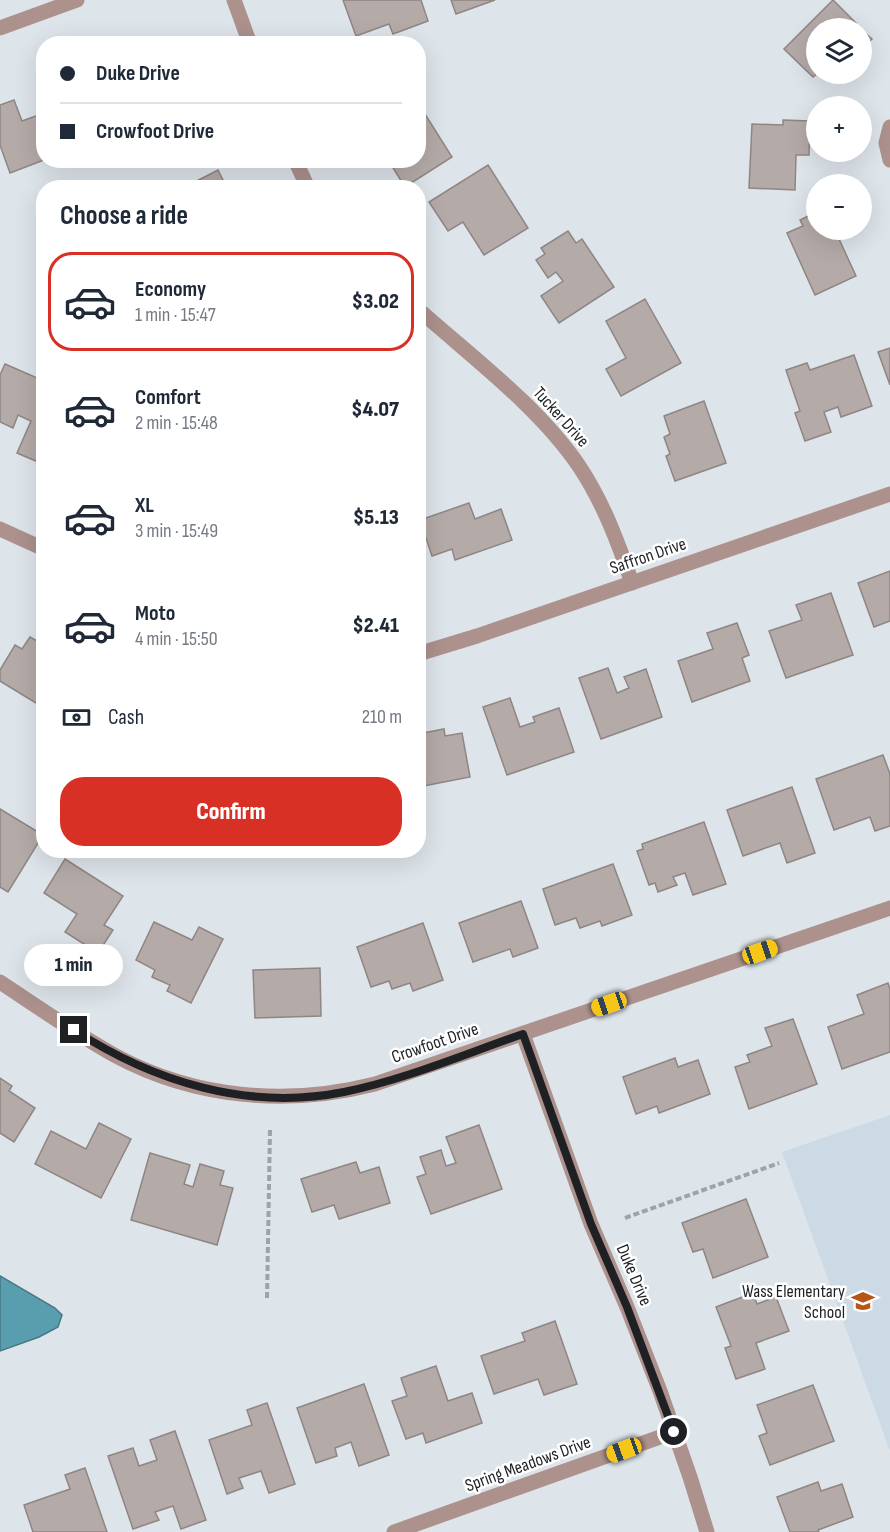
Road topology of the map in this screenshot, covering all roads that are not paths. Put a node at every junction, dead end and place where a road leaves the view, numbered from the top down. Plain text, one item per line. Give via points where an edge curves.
1 (76, 0) edge
2 (234, 0) edge
3 (0, 28) edge
4 (247, 36) edge
5 (890, 127) edge
6 (890, 160) edge
7 (426, 316) edge
8 (890, 494) edge
9 (0, 529) edge
10 (36, 545) edge
11 (632, 583) junction
12 (426, 652) edge
13 (890, 908) edge
14 (0, 982) edge
15 (523, 1034) junction
16 (674, 1432) junction
17 (394, 1532) edge
18 (706, 1532) edge

1 - 3 street
2 - 4 street
5 - 6 street via 886,143
7 - 11 street, Tucker Drive via 541,419 560,441 598,500
8 - 11 street, Saffron Drive
9 - 10 street
11 - 12 street, Saffron Drive
13 - 15 street, Crowfoot Drive
14 - 15 street, Crowfoot Drive via 93,1042 140,1067 175,1080 246,1096 343,1092
15 - 16 street, Duke Drive via 591,1224
16 - 17 street, Spring Meadows Drive
16 - 18 street, Duke Drive

